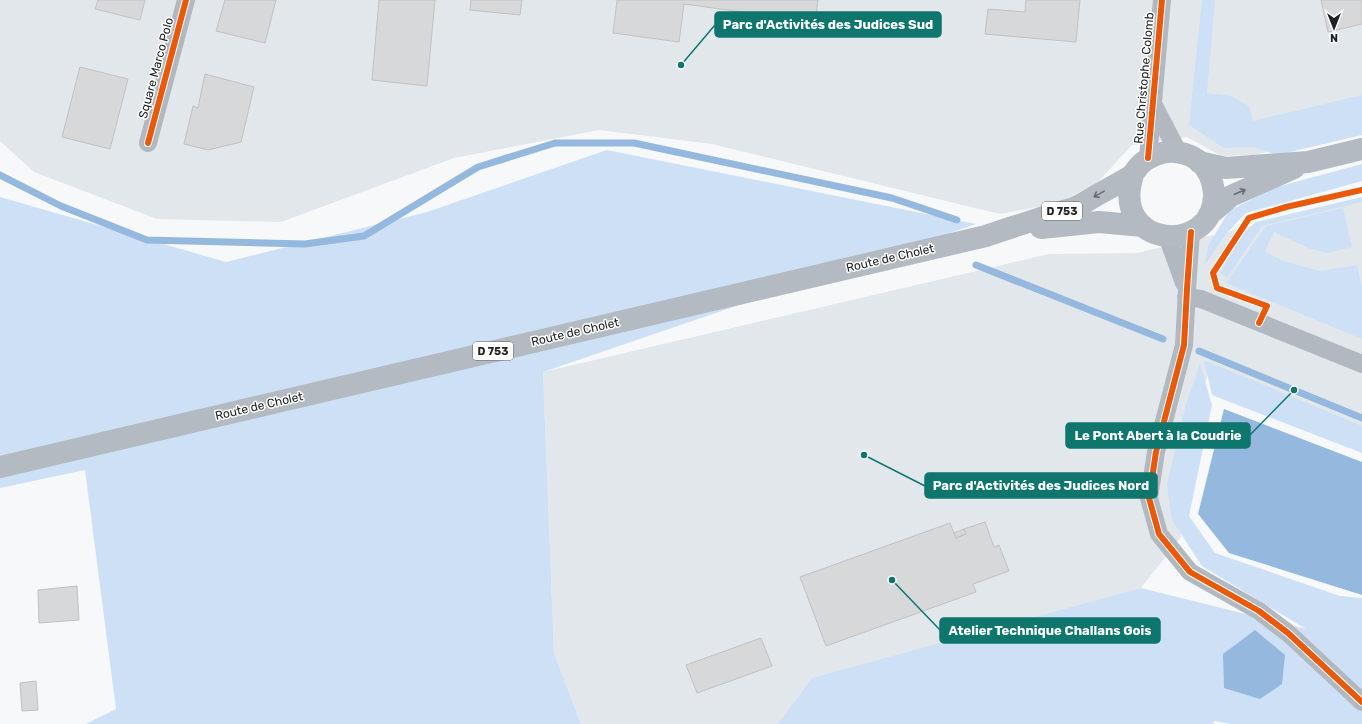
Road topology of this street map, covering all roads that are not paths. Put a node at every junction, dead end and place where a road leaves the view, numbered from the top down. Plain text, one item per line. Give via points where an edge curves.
1 (186, 0) edge
2 (1162, 0) edge
3 (1152, 104) junction
4 (148, 143) dead end
5 (1362, 149) edge
6 (1178, 152) junction
7 (1148, 158) junction
8 (1199, 162) junction
9 (1308, 162) junction
10 (1133, 175) junction
11 (1209, 215) junction
12 (1143, 226) junction
13 (1191, 232) junction
14 (986, 236) junction
15 (1167, 236) junction
16 (1186, 293) junction
17 (1362, 364) edge
18 (0, 467) edge
19 (1362, 702) edge

1 - 4 street, Square Marco Polo
2 - 3 street, Rue Christophe Colomb
3 - 6 street, Rue Christophe Colomb
3 - 7 street, Rue Christophe Colomb
5 - 9 main road
6 - 7 main road via 1162,152
6 - 8 main road via 1189,155
7 - 10 main road via 1139,165
8 - 9 main road via 1226,168
8 - 11 main road via 1208,172 1213,184 1214,200
11 -> 9 main road via 1231,196
10 - 12 main road via 1129,201
10 -> 14 main road, Route de Cholet / D 753 via 1076,207
11 - 13 main road
12 - 14 main road, Route de Cholet / D 753 via 1099,222
12 - 15 main road
13 - 15 main road via 1180,236
13 - 16 street
14 - 18 main road, Route de Cholet / D 753
15 - 16 street
16 - 17 street
16 - 19 street via 1184,345 1156,452 1149,498 1159,534 1190,572 1259,611 1288,632

